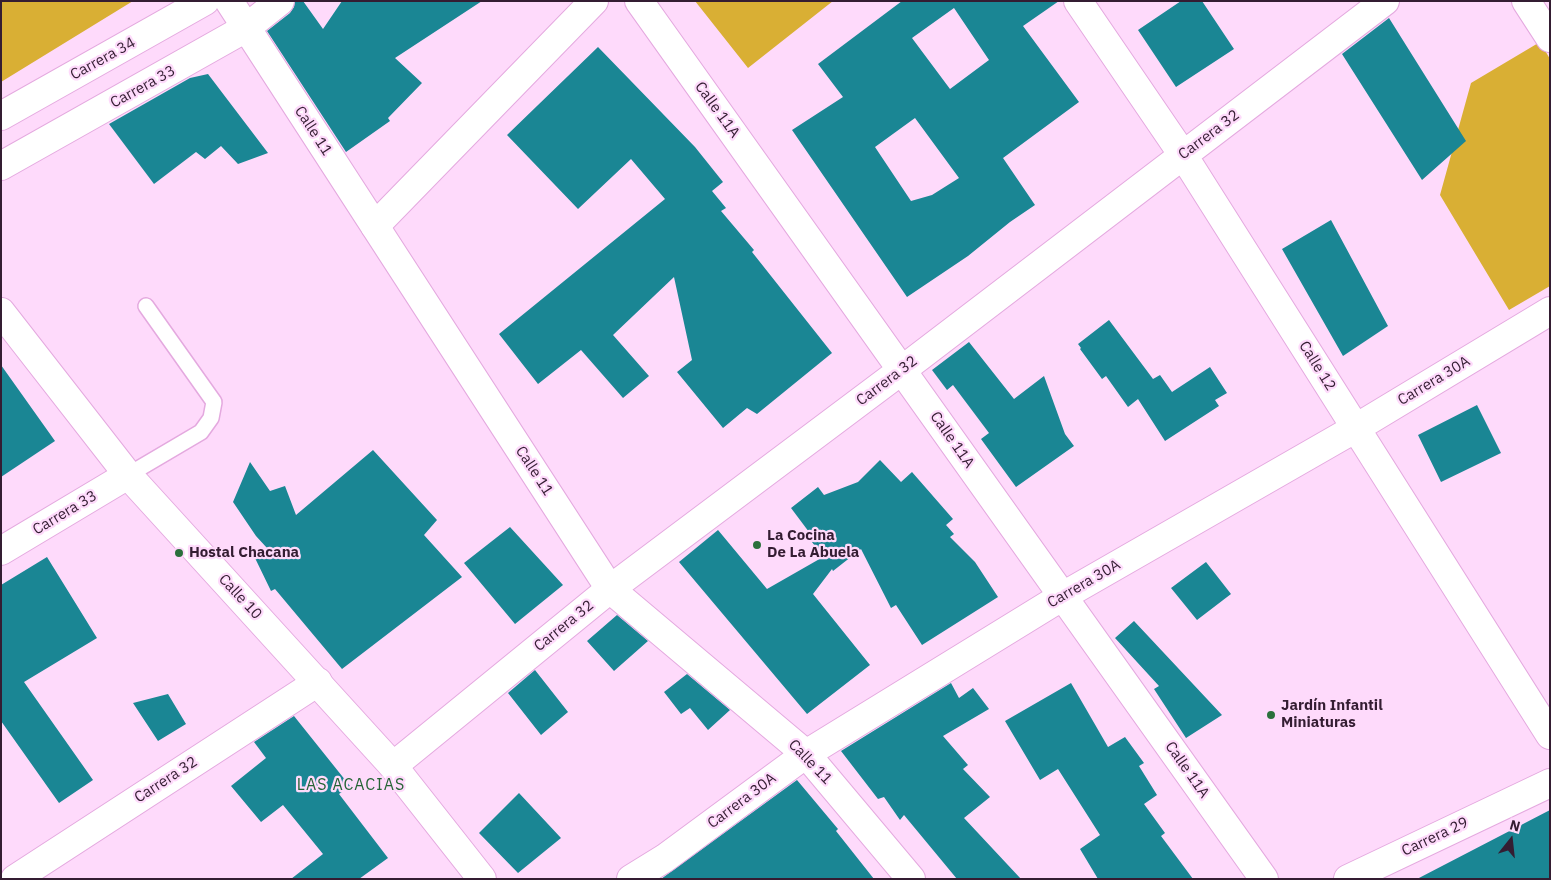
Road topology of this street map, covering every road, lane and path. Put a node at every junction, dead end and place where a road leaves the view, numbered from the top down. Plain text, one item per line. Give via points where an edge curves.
1 (205, 1) edge
2 (229, 1) edge
3 (280, 1) edge
4 (594, 1) edge
5 (639, 1) edge
6 (1078, 1) edge
7 (1385, 1) edge
8 (1526, 1) edge
9 (246, 28) junction
10 (1550, 38) edge
11 (1, 116) edge
12 (1183, 155) junction
13 (1, 166) edge
14 (375, 226) junction
15 (146, 306) dead end
16 (1550, 311) edge
17 (1, 312) edge
18 (902, 370) junction
19 (1356, 428) junction
20 (128, 475) junction
21 (1, 551) edge
22 (610, 589) junction
23 (1063, 596) junction
24 (318, 682) junction
25 (1550, 735) edge
26 (806, 754) junction
27 (393, 766) junction
28 (1550, 783) edge
29 (15, 879) edge
30 (482, 879) edge
31 (631, 879) edge
32 (911, 879) edge
33 (1264, 879) edge
34 (1348, 879) edge

1 - 11 street, Carrera 34
2 - 9 street, Calle 11
3 - 9 street, Carrera 33
4 - 14 street
5 - 18 street, Calle 11A
6 - 12 street, Calle 12
7 - 12 street, Carrera 32
8 - 10 street
9 - 13 street, Carrera 33
9 - 14 street, Calle 11
12 - 18 street, Carrera 32
12 - 19 street, Calle 12
14 - 22 street, Calle 11
15 - 20 lane via 214,402 211,418 201,432
16 - 19 street, Carrera 30A
17 - 20 street, Calle 10
18 - 22 street, Carrera 32
18 - 23 street, Calle 11A
19 - 23 street, Carrera 30A
19 - 25 street, Calle 12
20 - 21 street, Carrera 33
20 - 24 street, Calle 10
22 - 26 street, Calle 11
22 - 27 street, Carrera 32
23 - 26 street, Carrera 30A
23 - 33 street, Calle 11A
24 - 27 street, Calle 10
24 - 29 street, Carrera 32
26 - 31 street, Carrera 30A via 665,858
26 - 32 street, Calle 11
27 - 30 street, Calle 10
28 - 34 street, Carrera 29

